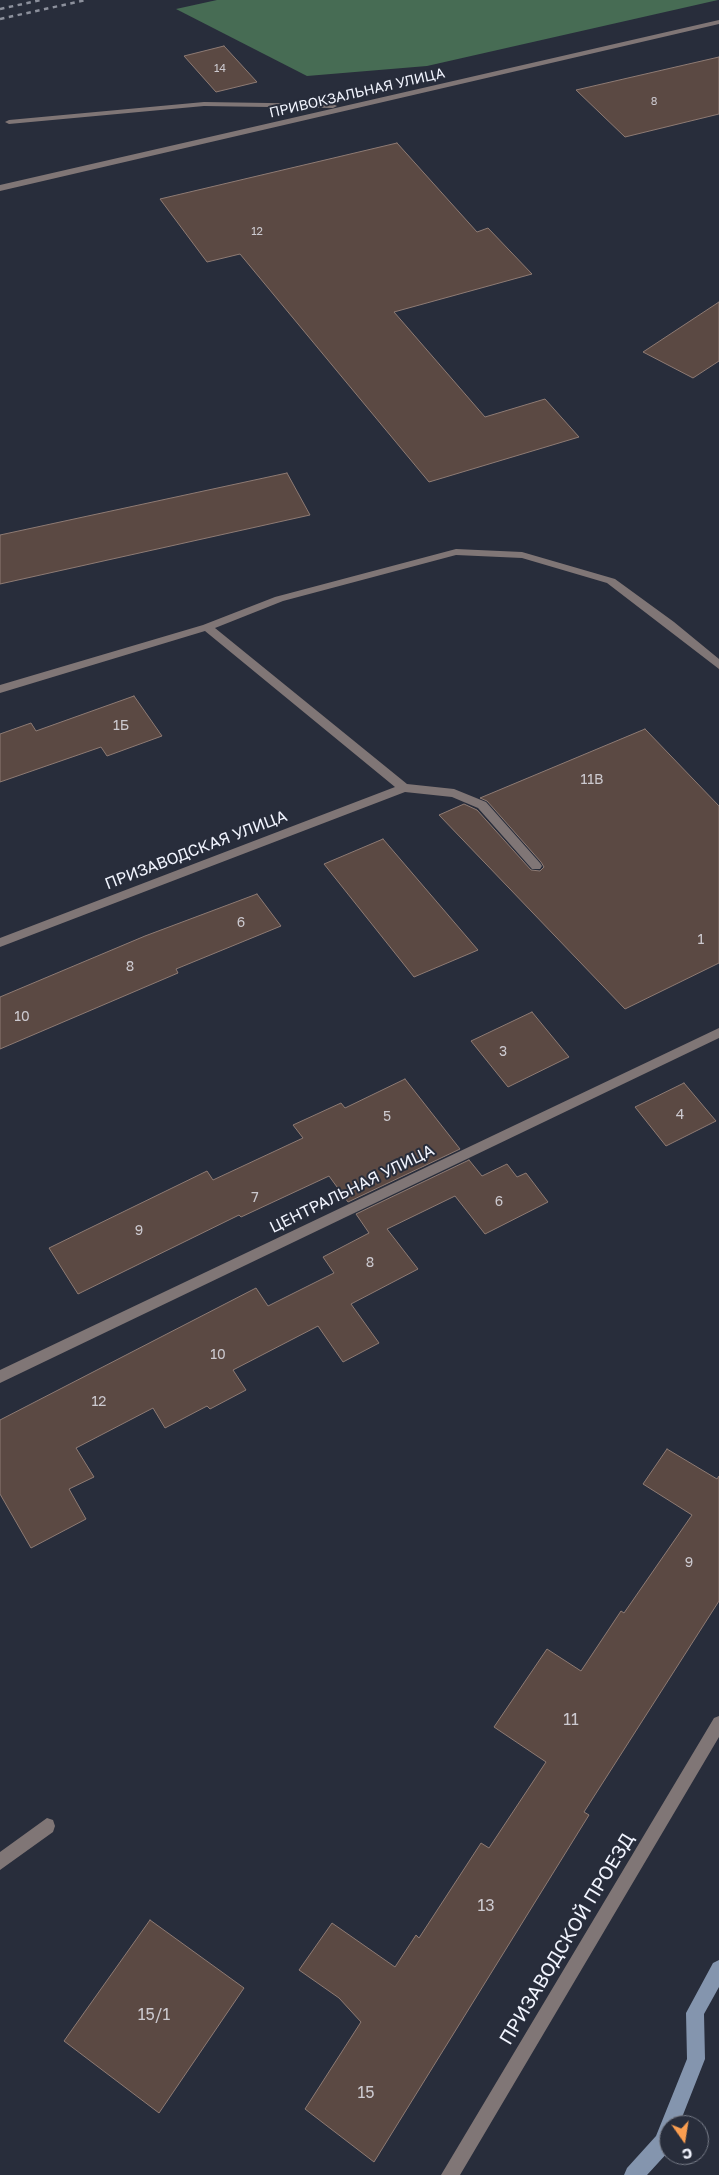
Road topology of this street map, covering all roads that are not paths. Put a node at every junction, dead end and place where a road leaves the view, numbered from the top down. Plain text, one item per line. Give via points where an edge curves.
1 (719, 22) edge
2 (355, 106) junction
3 (9, 122) dead end
4 (0, 188) edge
5 (208, 627) junction
6 (719, 664) edge
7 (0, 689) edge
8 (404, 788) junction
9 (536, 866) dead end
10 (0, 942) edge
11 (719, 1033) edge
12 (0, 1377) edge
13 (719, 1723) edge
14 (47, 1826) dead end
15 (0, 1862) edge
16 (450, 2175) edge

1 - 2 street, ПРИВОКЗАЛЬНАЯ УЛИЦА
2 - 3 street via 204,104
2 - 4 street, ПРИВОКЗАЛЬНАЯ УЛИЦА
5 - 6 street via 279,599 456,552 522,555 611,582
5 - 7 street
5 - 8 street
8 - 9 street via 454,793 482,806
8 - 10 street, ПРИЗАВОДСКАЯ УЛИЦА
11 - 12 street, ЦЕНТРАЛЬНАЯ УЛИЦА
13 - 16 street, ПРИЗАВОДСКОЙ ПРОЕЗД
14 - 15 street

